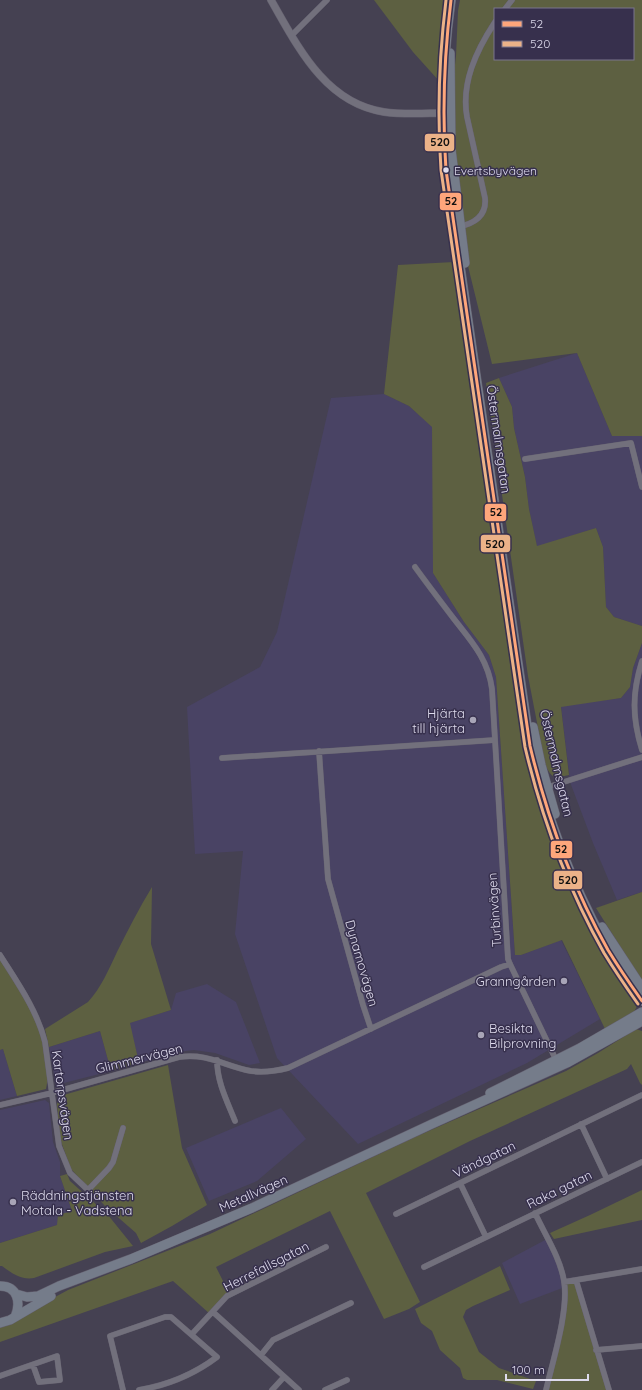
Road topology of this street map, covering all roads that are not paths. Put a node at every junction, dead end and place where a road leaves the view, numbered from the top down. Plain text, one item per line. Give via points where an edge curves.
1 (271, 0) edge
2 (326, 0) edge
3 (451, 0) edge
4 (456, 0) edge
5 (512, 0) edge
6 (506, 8) edge
7 (494, 24) edge
8 (292, 35) junction
9 (446, 113) junction
10 (457, 227) junction
11 (524, 459) dead end
12 (642, 487) edge
13 (416, 567) dead end
14 (642, 661) edge
15 (495, 740) junction
16 (642, 750) edge
17 (319, 751) junction
18 (642, 757) edge
19 (222, 758) dead end
20 (544, 788) junction
21 (0, 955) edge
22 (510, 964) junction
23 (642, 988) edge
24 (642, 1001) edge
25 (642, 1012) edge
26 (642, 1021) edge
27 (371, 1029) junction
28 (217, 1060) junction
29 (558, 1064) junction
30 (52, 1092) junction
31 (642, 1094) edge
32 (0, 1105) edge
33 (235, 1121) dead end
34 (581, 1124) junction
35 (123, 1128) dead end
36 (642, 1162) edge
37 (607, 1179) junction
38 (460, 1182) junction
39 (535, 1213) junction
40 (396, 1214) dead end
41 (486, 1237) junction
42 (326, 1247) dead end
43 (424, 1266) dead end
44 (642, 1270) edge
45 (82, 1278) junction
46 (576, 1280) junction
47 (564, 1282) junction
48 (2, 1284) edge
49 (16, 1294) junction
50 (351, 1303) dead end
51 (213, 1312) junction
52 (15, 1317) junction
53 (0, 1323) edge
54 (192, 1334) junction
55 (642, 1346) edge
56 (596, 1350) junction
57 (261, 1355) junction
58 (33, 1365) junction
59 (0, 1376) edge
60 (284, 1377) junction
61 (347, 1380) dead end
62 (123, 1390) edge
63 (139, 1390) edge
64 (272, 1390) edge
65 (299, 1390) edge
66 (325, 1390) edge
67 (546, 1390) edge
68 (609, 1390) edge

1 - 8 street
2 - 8 street
3 - 9 main road, Östermalmsgatan via 444,64
4 - 9 main road, Östermalmsgatan
5 - 6 street
7 - 10 street via 476,56 466,92 466,111 486,206 479,219
8 - 9 street via 320,77 353,102 370,109 393,113
9 - 10 main road, Östermalmsgatan
10 - 20 main road, Östermalmsgatan
11 - 12 street via 631,443
13 - 15 street, Turbinvägen via 486,664 492,689
14 - 16 street via 634,705
15 - 17 street
15 - 22 street, Turbinvägen
17 - 19 street
17 - 27 street, Dynamovägen via 328,879
18 - 20 street
20 - 23 main road, Östermalmsgatan via 568,855 587,898 608,937
20 - 24 main road, Östermalmsgatan via 554,831 594,922 611,955
21 - 30 street, Kartorpsvägen via 39,1023
22 - 27 street, Dynamovägen via 501,966
22 - 29 street, Turbinvägen
25 - 29 main road, Metallvägen
26 - 29 main road, Metallvägen via 594,1049
27 - 28 street, Glimmervägen via 279,1070 251,1071
28 - 30 street, Glimmervägen via 199,1056 180,1057
28 - 33 street via 220,1083
29 - 45 main road, Metallvägen via 252,1208
30 - 32 street, Glimmervägen
30 - 35 street, Kartorpsvägen via 57,1137 62,1154 70,1173 88,1190 113,1162
31 - 34 street, Vändgatan
34 - 37 street
34 - 38 street, Vändgatan
36 - 37 street, Raka gatan
37 - 39 street, Raka gatan
38 - 40 street, Vändgatan
38 - 41 street
39 - 41 street, Raka gatan
39 - 47 street via 558,1262
41 - 43 street, Raka gatan
42 - 51 street, Herrefallsgatan via 228,1296
44 - 46 street
45 - 49 main road, Metallvägen via 38,1296
45 - 52 main road, Metallvägen
46 - 47 street
46 - 56 street
47 - 67 street via 563,1313
48 - 49 main road
49 - 52 main road via 19,1302
50 - 57 street via 273,1340
51 - 54 street, Herrefallsgatan
51 - 57 street
52 - 53 main road, Metallvägen
54 - 62 street via 171,1317 165,1317 110,1336
54 - 63 street via 217,1357 202,1368 168,1384
55 - 56 street
56 - 68 street
57 - 60 street
58 - 58 street via 57,1356 60,1380 39,1382
58 - 59 street
60 - 64 street
60 - 65 street
61 - 66 street

